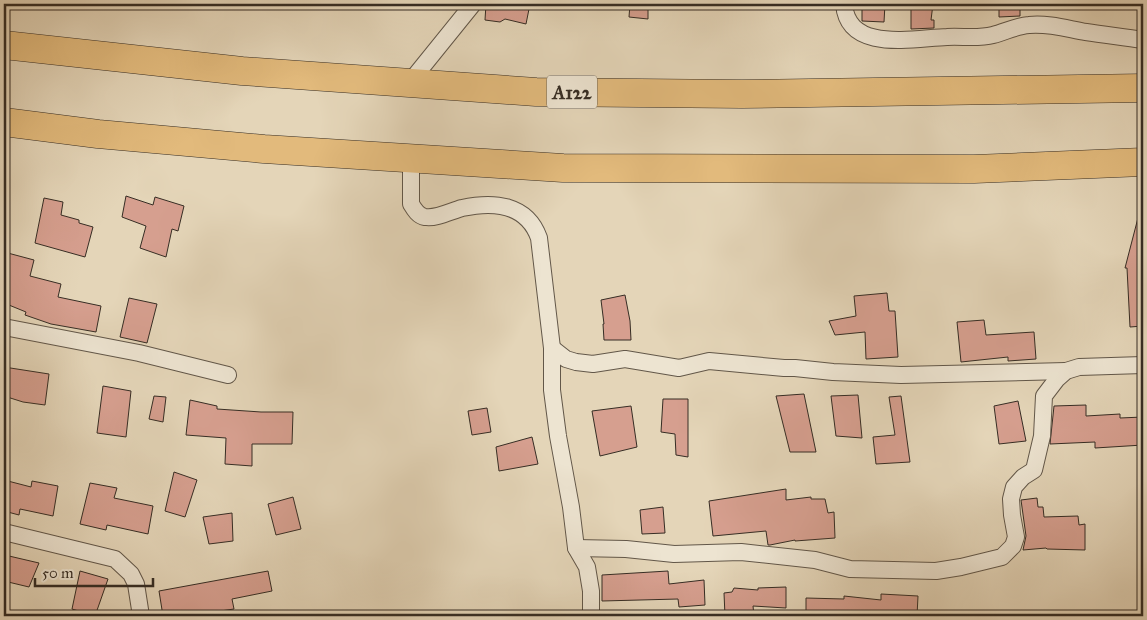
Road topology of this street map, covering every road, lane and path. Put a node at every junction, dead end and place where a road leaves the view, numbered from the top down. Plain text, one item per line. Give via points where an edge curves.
1 (473, 4) edge
2 (844, 4) edge
3 (1143, 40) edge
4 (4, 45) edge
5 (410, 82) junction
6 (1143, 88) edge
7 (4, 122) edge
8 (411, 159) junction
9 (1143, 162) edge
10 (4, 327) edge
11 (552, 348) junction
12 (1143, 365) edge
13 (1066, 371) junction
14 (228, 375) dead end
15 (4, 532) edge
16 (576, 548) junction
17 (142, 616) edge
18 (591, 616) edge

1 - 5 street
2 - 3 street via 848,22 858,31 870,37 893,40 992,35 1029,25 1050,25
4 - 5 highway, A122 via 242,71
5 - 6 highway, A122 via 536,92 742,94
7 - 8 highway via 98,134
8 - 9 highway via 563,168 761,169 974,169
8 - 11 street via 411,204 422,216 438,216 462,208 499,206 513,209 529,219 539,238
10 - 14 street via 139,353
11 - 13 street via 576,362 593,364 625,359 679,368 709,361 901,375
11 - 16 street via 552,390
12 - 13 street via 1079,367
13 - 16 street via 1044,396 1042,436 1034,470 1014,487 1011,499 1016,537 1013,546 1002,557 936,571 874,570 741,552 674,554
15 - 17 street via 115,559 131,574 136,584
16 - 18 street via 587,567

